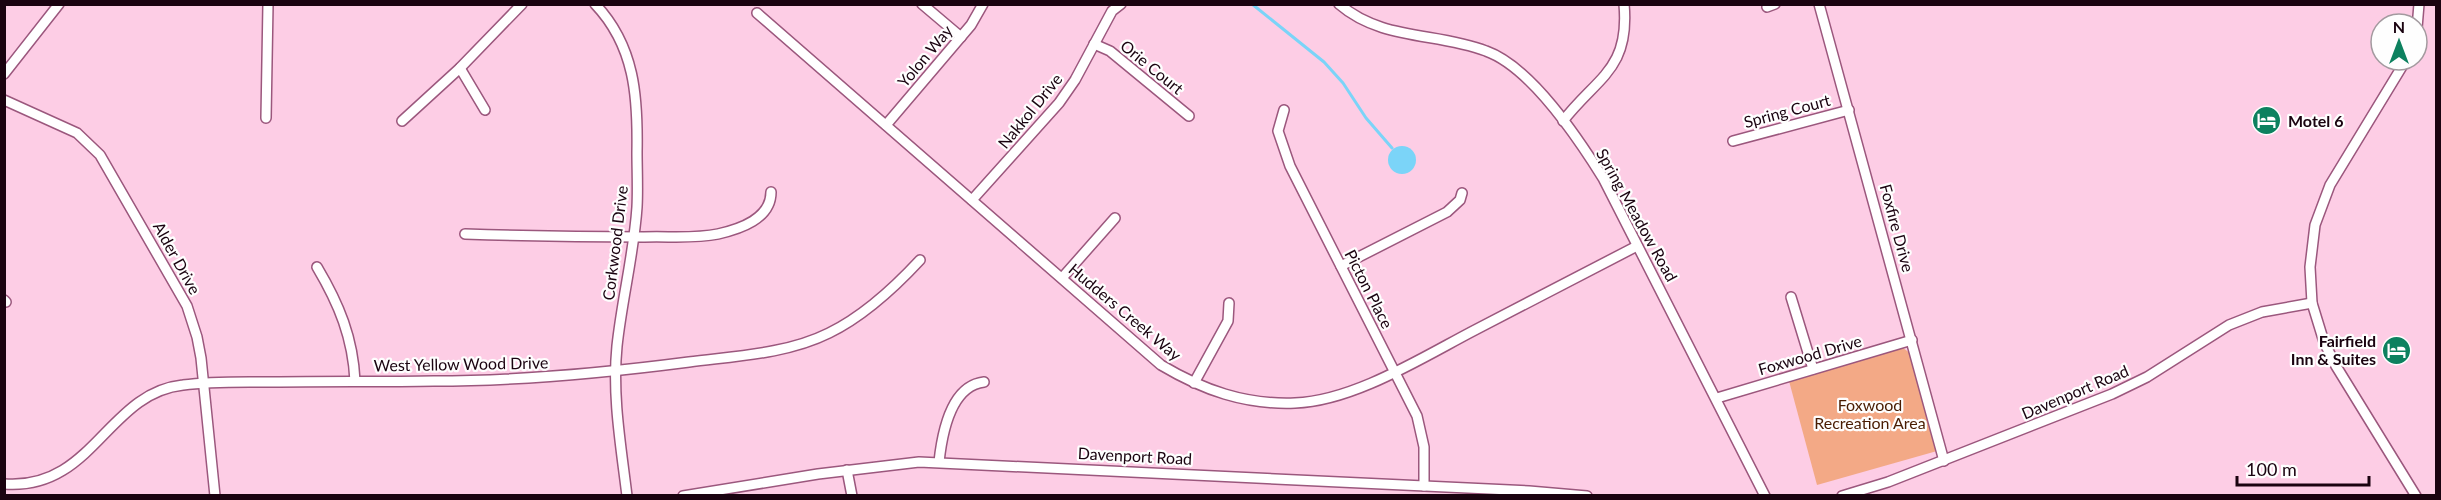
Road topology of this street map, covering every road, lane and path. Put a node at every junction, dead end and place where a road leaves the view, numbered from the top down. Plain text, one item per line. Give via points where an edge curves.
1 (59, 4) edge
2 (268, 4) edge
3 (522, 4) edge
4 (595, 4) edge
5 (922, 4) edge
6 (983, 4) edge
7 (1121, 4) edge
8 (1339, 4) edge
9 (1624, 4) edge
10 (1819, 4) edge
11 (757, 13) dead end
12 (961, 37) junction
13 (1094, 44) junction
14 (460, 68) junction
15 (2399, 72) edge
16 (4, 74) edge
17 (4, 100) edge
18 (485, 110) dead end
19 (1284, 110) dead end
20 (1849, 110) junction
21 (1190, 116) dead end
22 (266, 118) dead end
23 (402, 121) dead end
24 (1563, 121) junction
25 (886, 125) junction
26 (1733, 141) dead end
27 (771, 192) dead end
28 (1462, 193) dead end
29 (972, 200) junction
30 (1115, 218) dead end
31 (465, 234) dead end
32 (633, 237) junction
33 (1637, 246) junction
34 (921, 260) dead end
35 (1341, 266) junction
36 (317, 267) dead end
37 (1062, 278) junction
38 (1791, 297) dead end
39 (1229, 303) dead end
40 (2312, 303) junction
41 (1912, 340) junction
42 (1813, 369) junction
43 (1395, 371) junction
44 (615, 372) junction
45 (355, 381) junction
46 (984, 382) dead end
47 (204, 383) junction
48 (1194, 383) junction
49 (1717, 399) junction
50 (1944, 461) junction
51 (939, 462) junction
52 (847, 470) junction
53 (4, 484) edge
54 (1424, 486) junction
55 (214, 495) edge
56 (627, 495) edge
57 (683, 495) edge
58 (852, 495) edge
59 (1582, 495) edge
60 (1587, 495) edge
61 (1765, 495) edge
62 (1842, 495) edge
63 (2416, 495) edge

1 - 16 street
2 - 22 street
3 - 14 street
4 - 32 street, Corkwood Drive via 618,34 636,89 637,206
5 - 12 street
6 - 12 street, Yolon Way
7 - 13 street, Nakkol Drive via 1112,11
8 - 24 street, Spring Meadow Road via 1378,28 1476,47 1501,57 1527,78
9 - 24 street via 1625,27 1618,57 1608,74
10 - 20 street, Foxfire Drive
11 - 25 street, Hudders Creek Way
12 - 25 street, Yolon Way
13 - 21 street, Orie Court via 1110,51
13 - 29 street, Nakkol Drive via 1059,103
14 - 18 street
14 - 23 street
15 - 40 street via 2324,198 2312,239
17 - 47 street, Alder Drive via 77,134 100,155 187,306 197,337
19 - 35 street, Picton Place via 1278,127 1281,143 1299,188
20 - 26 street, Spring Court
20 - 41 street, Foxfire Drive
24 - 33 street, Spring Meadow Road via 1603,178
25 - 29 street, Hudders Creek Way
27 - 32 street via 763,213 728,231 702,236
28 - 35 street via 1447,212
29 - 37 street, Hudders Creek Way
30 - 37 street
31 - 32 street
32 - 44 street, Corkwood Drive
33 - 43 street, Hudders Creek Way
33 - 49 street, Spring Meadow Road
34 - 44 street, West Yellow Wood Drive via 867,309 815,339 766,351
35 - 43 street, Picton Place
36 - 45 street via 343,316 353,353
37 - 48 street, Hudders Creek Way via 1161,365
38 - 42 street
39 - 48 street via 1228,321
40 - 50 street, Davenport Road via 2262,312 2242,320 2112,394
40 - 63 street via 2336,366
41 - 42 street, Foxwood Drive
41 - 50 street, Foxfire Drive
42 - 49 street, Foxwood Drive
43 - 48 street, Hudders Creek Way via 1338,396 1295,403 1232,398
43 - 54 street, Picton Place via 1421,428
44 - 45 street, West Yellow Wood Drive via 502,380
44 - 56 street, Corkwood Drive
45 - 47 street, West Yellow Wood Drive
46 - 51 street via 972,385 955,404 944,431
47 - 53 street, West Yellow Wood Drive via 180,385 141,401 74,464 55,476 34,483
47 - 55 street, Alder Drive
49 - 61 street, Spring Meadow Road
50 - 62 street, Davenport Road
51 - 52 street, Davenport Road
51 - 54 street, Davenport Road
52 - 57 street, Davenport Road
52 - 58 street
54 - 59 street, Davenport Road
59 - 60 street, Davenport Road

